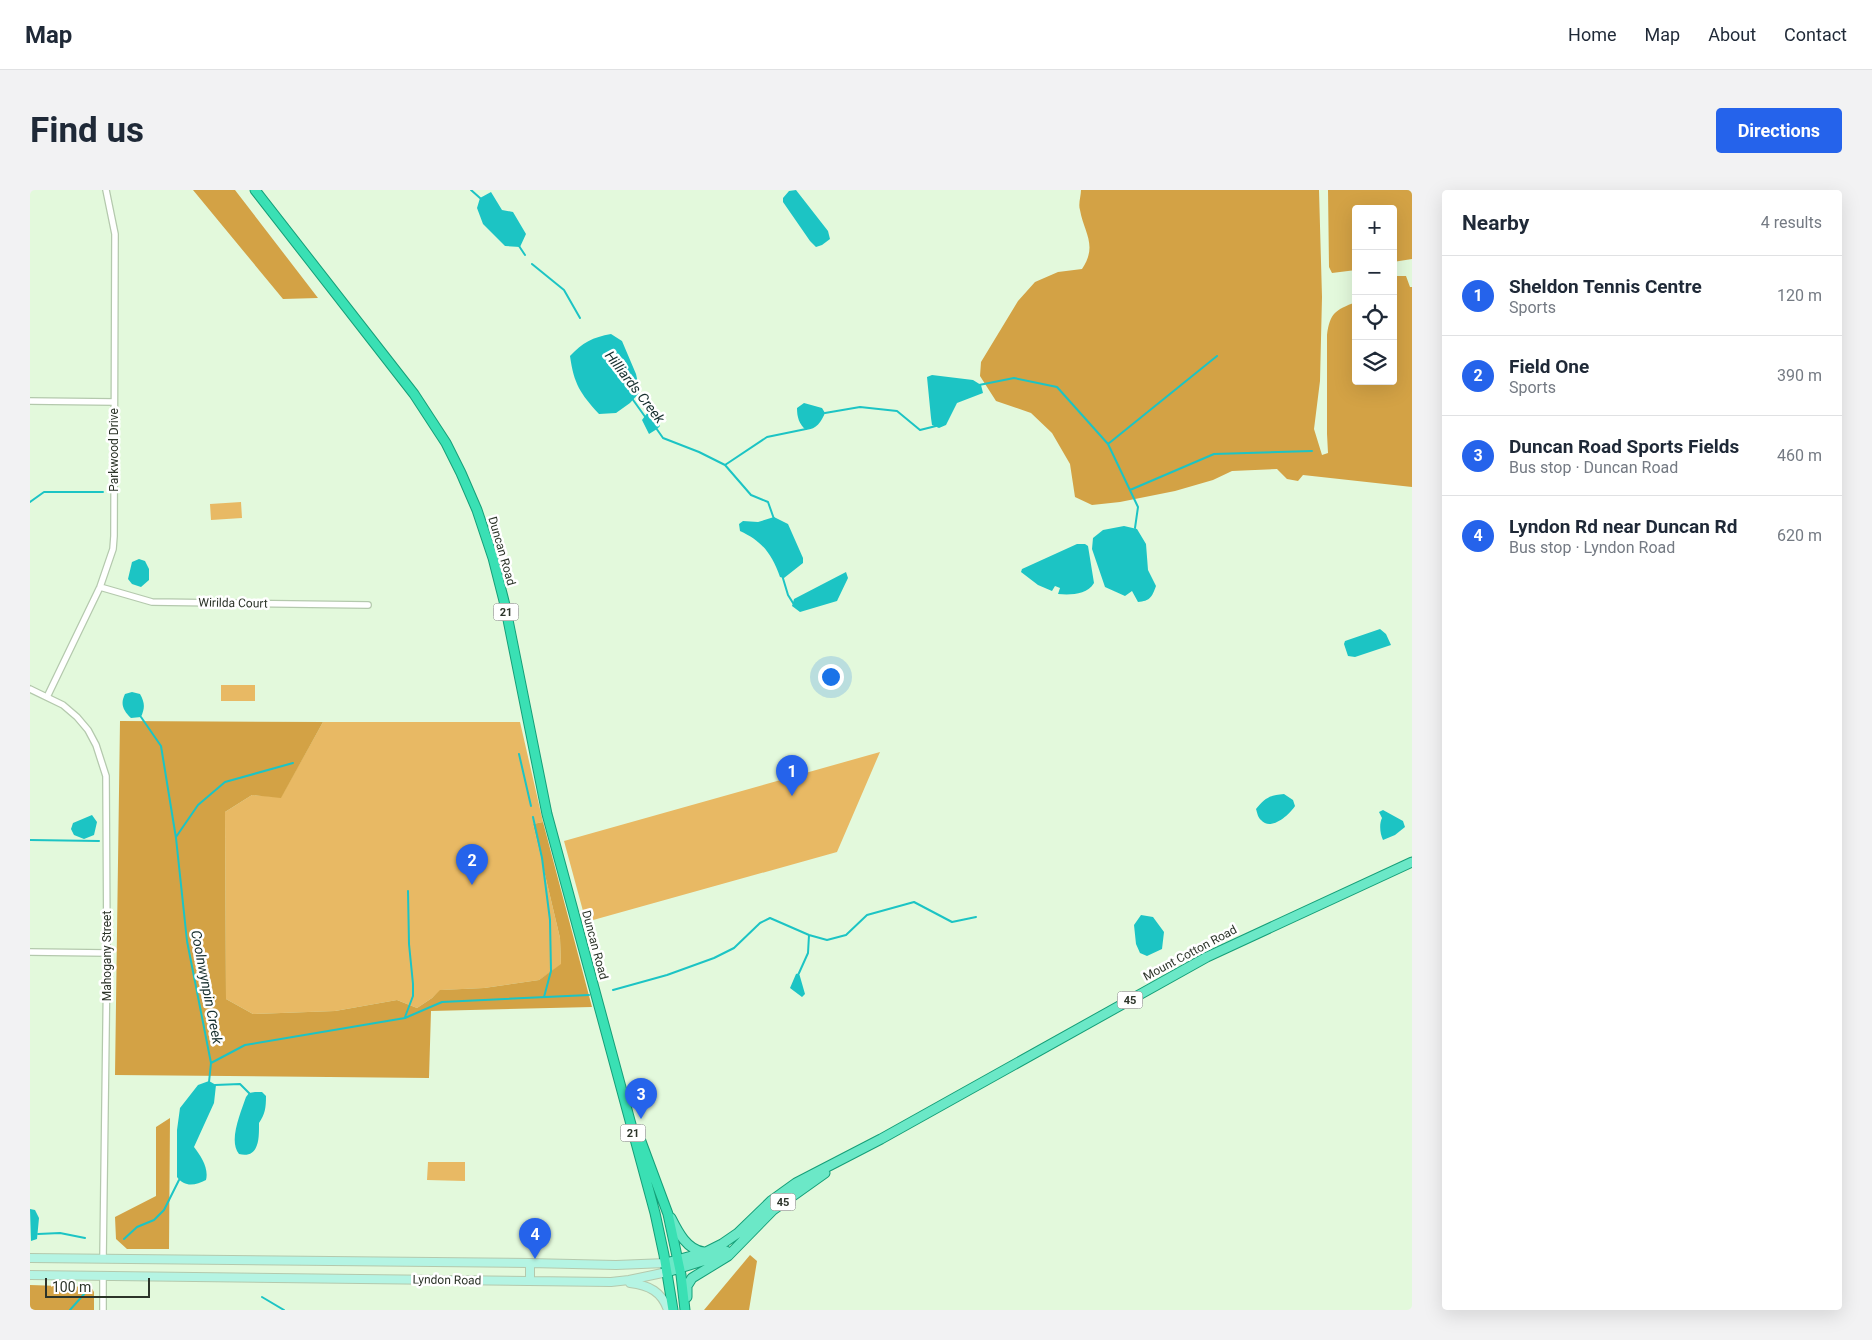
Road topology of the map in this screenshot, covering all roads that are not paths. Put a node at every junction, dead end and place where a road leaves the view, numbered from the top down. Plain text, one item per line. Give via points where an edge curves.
1 (106, 190) edge
2 (255, 190) edge
3 (30, 401) edge
4 (114, 402) junction
5 (100, 587) junction
6 (368, 605) dead end
7 (30, 689) edge
8 (47, 697) junction
9 (1412, 862) edge
10 (30, 952) edge
11 (107, 952) junction
12 (624, 1096) junction
13 (855, 1153) junction
14 (830, 1170) junction
15 (668, 1214) junction
16 (706, 1252) junction
17 (30, 1258) edge
18 (103, 1259) junction
19 (530, 1263) junction
20 (679, 1264) junction
21 (666, 1268) junction
22 (30, 1275) edge
23 (103, 1276) junction
24 (530, 1281) junction
25 (610, 1282) junction
26 (103, 1310) edge
27 (668, 1310) edge
28 (673, 1310) edge
29 (687, 1310) edge

1 - 4 street, Parkwood Drive via 115,234
2 - 12 highway, Duncan Road / 21 via 414,394 446,443 477,510 505,604 547,814
3 - 4 street
4 - 5 street, Parkwood Drive via 114,536
5 - 6 street, Wirilda Court via 152,602
5 - 8 street, Parkwood Drive
7 - 8 street, Mahogany Street
8 - 11 street, Mahogany Street via 77,717 88,730 102,760 107,791
9 - 13 main road, Mount Cotton Road / 45 via 1207,957
10 - 11 street
11 - 18 street, Mahogany Street
12 - 15 highway, Duncan Road / 21
12 - 21 highway, Duncan Road / 21
13 - 14 main road, Mount Cotton Road / 45
13 - 16 main road, Mount Cotton Road / 45 via 782,1193 731,1239
14 - 20 main road via 777,1201 725,1251 712,1258
14 - 29 main road, Mount Cotton Road / 45 via 781,1204 728,1256 691,1279 686,1290
15 - 16 main road via 689,1245 697,1251
15 - 20 highway, Duncan Road / 21
16 - 20 main road, Mount Cotton Road / 45
17 - 18 main road, Lyndon Road
18 - 19 main road, Lyndon Road
18 - 23 main road
19 - 21 main road, Lyndon Road
19 - 24 main road
20 - 21 main road, Mount Cotton Road / 45
20 - 29 highway, Duncan Road / 21
21 - 25 main road, Lyndon Road via 629,1280
21 - 28 highway, 21
22 - 23 main road, Lyndon Road
23 - 24 main road, Lyndon Road
23 - 26 street
24 - 25 main road, Lyndon Road
25 - 27 main road via 642,1284 662,1297

